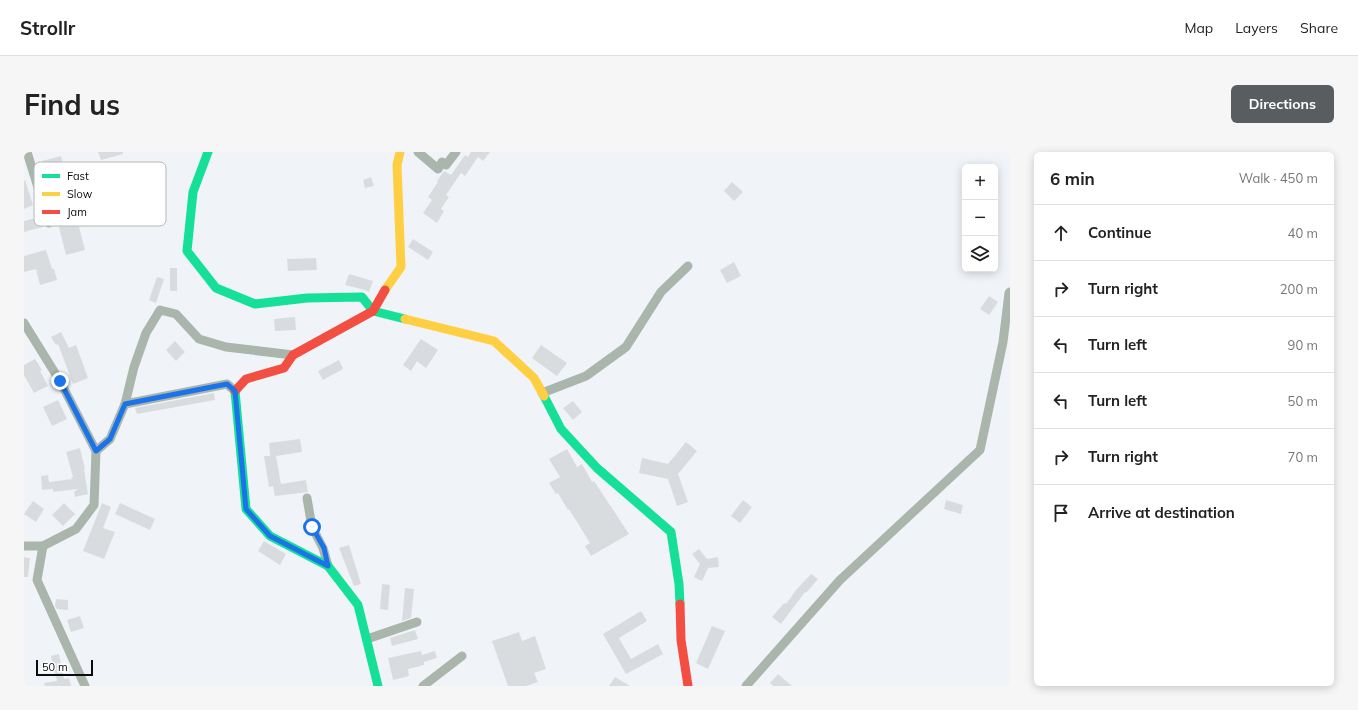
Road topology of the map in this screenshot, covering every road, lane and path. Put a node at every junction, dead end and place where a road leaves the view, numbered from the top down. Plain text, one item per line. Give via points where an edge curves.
1 (28, 152) edge
2 (208, 152) edge
3 (400, 152) edge
4 (418, 152) edge
5 (456, 152) edge
6 (34, 172) edge
7 (688, 266) dead end
8 (1010, 292) edge
9 (373, 312) junction
10 (24, 323) edge
11 (293, 354) junction
12 (235, 391) junction
13 (542, 393) junction
14 (125, 404) junction
15 (96, 451) junction
16 (307, 498) dead end
17 (24, 546) edge
18 (43, 546) junction
19 (328, 566) junction
20 (417, 622) dead end
21 (367, 639) junction
22 (462, 656) dead end
23 (85, 686) edge
24 (378, 686) edge
25 (423, 686) edge
26 (688, 686) edge
27 (746, 686) edge

1 - 6 street
2 - 9 street via 193,192 187,251 216,288 255,304 307,298 362,296
3 - 9 street via 397,165 401,267
4 - 5 street via 438,169 442,162 446,165
7 - 13 street via 661,292 626,347 586,376
8 - 27 street via 1003,342 980,450 840,580
9 - 11 street
9 - 13 street via 494,341 534,378
10 - 15 street via 60,381
11 - 12 street via 284,368 246,379
11 - 14 street via 226,347 199,339 176,314 160,310 146,333
12 - 14 street via 227,384
12 - 19 street via 246,509 270,536
13 - 26 street via 561,429 592,463 671,532 679,584 681,640
14 - 15 street via 110,439
15 - 18 street via 94,505 76,529
16 - 19 street via 312,527 324,548
17 - 18 street
18 - 23 street via 37,580
19 - 21 street via 358,605
20 - 21 street
21 - 24 street
22 - 25 street

